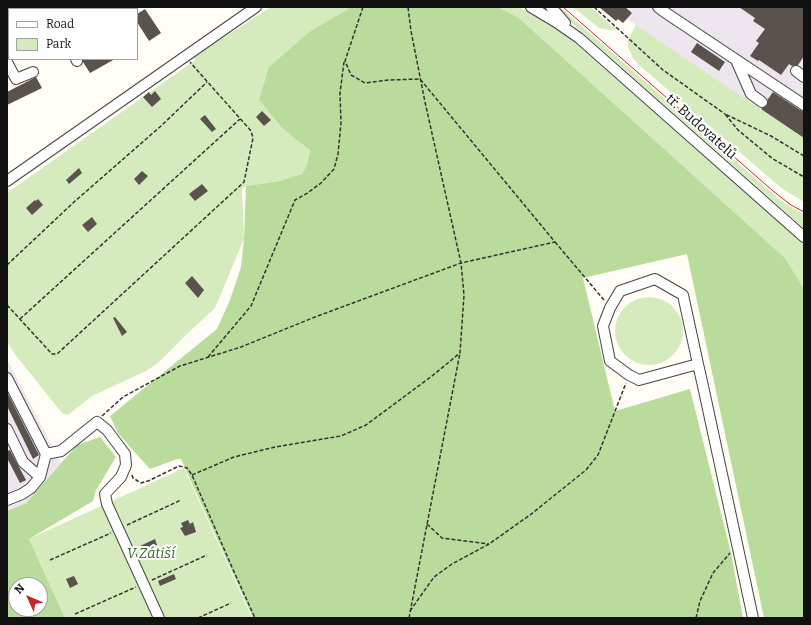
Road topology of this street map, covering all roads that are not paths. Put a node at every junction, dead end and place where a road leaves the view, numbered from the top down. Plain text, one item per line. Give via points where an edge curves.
1 (256, 7) edge
2 (531, 7) edge
3 (552, 7) edge
4 (658, 7) edge
5 (579, 38) junction
6 (736, 60) junction
7 (7, 62) edge
8 (33, 72) dead end
9 (762, 102) dead end
10 (804, 105) edge
11 (7, 181) edge
12 (804, 237) edge
13 (698, 364) junction
14 (7, 378) edge
15 (7, 429) edge
16 (46, 454) junction
17 (40, 477) junction
18 (7, 500) edge
19 (159, 618) edge
20 (753, 618) edge

1 - 11 street
2 - 5 street, tř. Budovatelů
3 - 5 street, tř. Budovatelů
4 - 6 street
5 - 12 street, tř. Budovatelů
6 - 9 street via 751,94
6 - 10 street
7 - 8 street via 16,79
13 - 13 street via 683,295 655,279 620,291 603,326 610,361 638,380
13 - 20 street
14 - 16 street
15 - 17 street via 23,462
16 - 17 street
16 - 19 street via 61,451 97,422 107,430 125,454 126,466 122,477 105,494 107,504
17 - 18 street via 31,488

